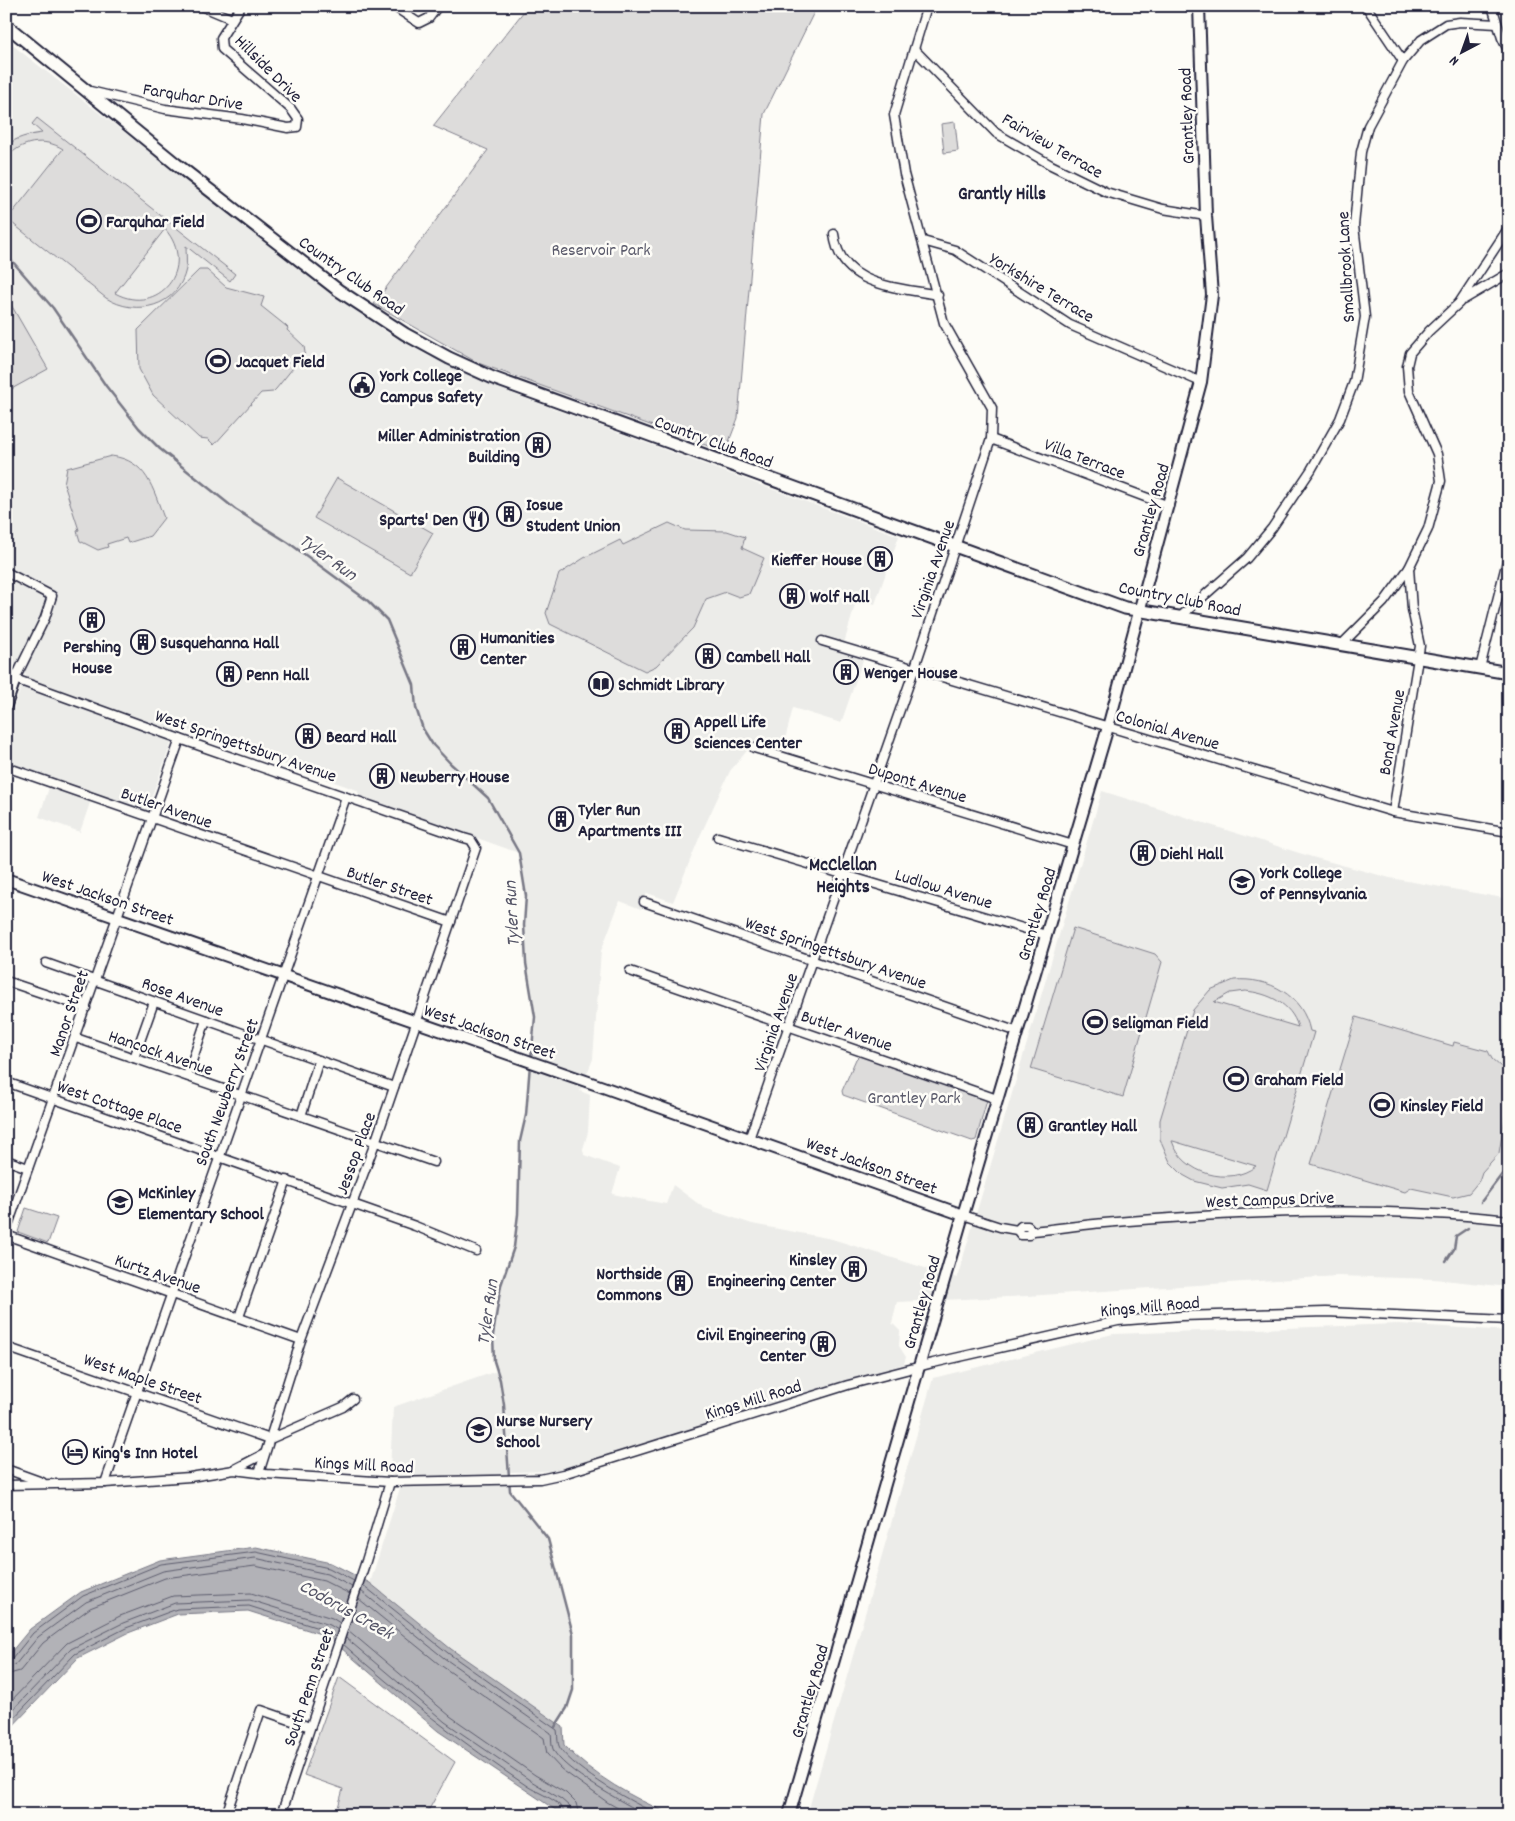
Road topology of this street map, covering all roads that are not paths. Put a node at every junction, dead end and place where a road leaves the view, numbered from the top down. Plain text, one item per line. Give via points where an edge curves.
1 (200, 6) edge
2 (241, 6) edge
3 (393, 6) edge
4 (438, 6) edge
5 (927, 6) edge
6 (1199, 6) edge
7 (1366, 6) edge
8 (1492, 6) edge
9 (232, 19) junction
10 (1497, 24) junction
11 (6, 25) edge
12 (1505, 37) edge
13 (915, 50) junction
14 (1509, 52) edge
15 (1403, 61) junction
16 (85, 90) junction
17 (297, 127) joint
18 (1206, 216) junction
19 (1509, 227) edge
20 (834, 234) dead end
21 (923, 241) junction
22 (1509, 272) edge
23 (938, 295) junction
24 (1459, 303) junction
25 (1202, 382) junction
26 (991, 438) junction
27 (1169, 506) junction
28 (956, 547) junction
29 (1509, 553) edge
30 (1409, 568) junction
31 (6, 572) edge
32 (1140, 611) junction
33 (1180, 618) junction
34 (822, 641) dead end
35 (1341, 645) junction
36 (1419, 658) junction
37 (1480, 668) junction
38 (914, 670) junction
39 (1509, 674) edge
40 (11, 676) edge
41 (6, 705) edge
42 (1108, 727) junction
43 (180, 739) junction
44 (754, 748) dead end
45 (6, 766) edge
46 (873, 785) junction
47 (346, 797) junction
48 (1393, 812) junction
49 (153, 818) junction
50 (1509, 832) edge
51 (718, 837) dead end
52 (475, 844) joint
53 (1073, 845) junction
54 (842, 873) junction
55 (319, 876) junction
56 (6, 879) edge
57 (644, 902) dead end
58 (118, 918) junction
59 (451, 922) junction
60 (1046, 935) junction
61 (812, 961) junction
62 (46, 963) dead end
63 (630, 971) dead end
64 (284, 976) junction
65 (96, 980) junction
66 (6, 981) edge
67 (154, 1002) junction
68 (86, 1008) junction
69 (206, 1020) junction
70 (416, 1022) junction
71 (789, 1026) junction
72 (1018, 1032) junction
73 (76, 1038) junction
74 (261, 1039) junction
75 (134, 1058) junction
76 (319, 1060) junction
77 (187, 1076) junction
78 (6, 1082) edge
79 (394, 1087) junction
80 (241, 1097) junction
81 (54, 1099) junction
82 (997, 1099) junction
83 (301, 1116) junction
84 (749, 1139) junction
85 (375, 1143) junction
86 (220, 1156) junction
87 (6, 1160) edge
88 (434, 1162) dead end
89 (28, 1168) junction
90 (287, 1180) junction
91 (352, 1204) junction
92 (963, 1215) junction
93 (1509, 1220) edge
94 (6, 1231) edge
95 (6, 1235) edge
96 (476, 1251) dead end
97 (170, 1294) junction
98 (239, 1317) junction
99 (1509, 1320) edge
100 (301, 1340) junction
101 (6, 1347) edge
102 (920, 1366) junction
103 (136, 1393) junction
104 (353, 1399) dead end
105 (270, 1439) junction
106 (264, 1454) junction
107 (6, 1469) edge
108 (234, 1470) junction
109 (259, 1473) junction
110 (105, 1482) junction
111 (390, 1482) junction
112 (49, 1484) junction
113 (6, 1485) edge
114 (310, 1727) junction
115 (226, 1815) edge
116 (281, 1815) edge
117 (789, 1815) edge

1 - 9 street
2 - 9 street, Hillside Drive
3 - 4 street via 419,23 429,18
5 - 13 street, Virginia Avenue
6 - 18 street, Grantley Road
7 - 15 street
8 - 10 street
9 - 17 street, Hillside Drive via 221,38 222,49 291,109 298,119
10 - 12 street
10 - 15 street, Smallbrook Lane via 1446,24 1421,40
11 - 16 main road, Country Club Road
12 - 14 street
13 - 18 street, Fairview Terrace via 996,133 1051,165 1106,192 1163,209
13 - 21 street, Virginia Avenue via 894,115 904,174
15 - 33 street, Smallbrook Lane via 1368,126 1361,152 1354,226 1365,316 1354,382 1340,419 1272,528 1247,558
16 - 17 street, Farquhar Drive via 165,109
16 - 28 main road, Country Club Road via 338,290 405,334 449,358 538,395
18 - 25 street, Grantley Road via 1212,295
19 - 24 street
20 - 23 street via 843,262 869,282
21 - 23 street, Virginia Avenue
21 - 25 street, Yorkshire Terrace via 955,250 1070,326
22 - 24 street
23 - 26 street, Virginia Avenue via 944,323 992,408
24 - 30 street via 1410,353 1407,366 1409,391 1437,454 1441,481 1428,529
25 - 27 street, Grantley Road
26 - 27 street, Villa Terrace
26 - 28 street, Virginia Avenue
27 - 32 street, Grantley Road
28 - 32 main road, Country Club Road
28 - 38 street, Virginia Avenue
29 - 37 street
30 - 35 street via 1384,602
30 - 36 street, Bond Avenue
31 - 40 street via 52,596 45,618
32 - 33 main road, Country Club Road
32 - 42 street, Grantley Road
33 - 35 main road, Country Club Road
34 - 38 street, Colonial Avenue
35 - 36 main road, Country Club Road
36 - 37 main road, Country Club Road
36 - 48 street, Bond Avenue
37 - 39 main road, Country Club Road
38 - 42 street, Colonial Avenue
38 - 46 street, Virginia Avenue
40 - 41 street
40 - 43 street, West Springettsbury Avenue
42 - 48 street, Colonial Avenue
42 - 53 street, Grantley Road
43 - 47 street, West Springettsbury Avenue
43 - 49 street, Manor Street
44 - 46 street, Dupont Avenue
45 - 49 street, Butler Avenue
46 - 53 street, Dupont Avenue
46 - 54 street, Virginia Avenue
47 - 52 street, West Springettsbury Avenue
47 - 55 street, South Newberry Street
48 - 50 street, Colonial Avenue
49 - 55 street, Butler Avenue
49 - 58 street, Manor Street
51 - 54 street, Ludlow Avenue
52 - 59 street, Jessop Place via 476,854
53 - 60 street, Grantley Road
54 - 60 street, Ludlow Avenue
54 - 61 street, Virginia Avenue
55 - 59 street, Butler Street
55 - 64 street, South Newberry Street
56 - 58 street, West Jackson Street
57 - 61 street, West Springettsbury Avenue
58 - 64 street, West Jackson Street
58 - 65 street, Manor Street
59 - 70 street, Jessop Place
60 - 72 street, Grantley Road
61 - 71 street, Virginia Avenue
61 - 72 street, West Springettsbury Avenue
62 - 65 street, Rose Avenue
63 - 71 street, Butler Avenue
64 - 70 street, West Jackson Street
64 - 74 street, South Newberry Street
65 - 67 street, Rose Avenue
65 - 68 street, Manor Street
66 - 68 street
67 - 69 street, Rose Avenue
67 - 75 street
68 - 73 street, Manor Street
69 - 74 street, Rose Avenue
69 - 77 street
70 - 79 street, Jessop Place
70 - 84 street, West Jackson Street
71 - 82 street, Butler Avenue
71 - 84 street, Virginia Avenue
72 - 82 street, Grantley Road
73 - 75 street, Hancock Avenue
73 - 81 street, Manor Street
74 - 76 street, Rose Avenue
74 - 80 street, South Newberry Street
75 - 77 street, Hancock Avenue
76 - 79 street, Rose Avenue
76 - 83 street
77 - 80 street, Hancock Avenue
78 - 81 street, West Cottage Place
79 - 85 street, Jessop Place
80 - 83 street, Hancock Avenue
80 - 86 street, South Newberry Street
81 - 86 street, West Cottage Place
81 - 89 street, Manor Street
82 - 92 street, Grantley Road
83 - 85 street, Hancock Avenue
84 - 92 street, West Jackson Street
85 - 88 street, Hancock Avenue
85 - 91 street, Jessop Place
86 - 90 street, West Cottage Place
86 - 97 street, South Newberry Street
87 - 89 street
89 - 94 street, Manor Street
90 - 91 street, West Cottage Place
90 - 98 street
91 - 96 street, West Cottage Place
91 - 100 street, Jessop Place
92 - 93 street, West Campus Drive via 1017,1230 1028,1226 1032,1231 1127,1221 1331,1212 1421,1213
92 - 102 street, Grantley Road
95 - 97 street, Kurtz Avenue
97 - 98 street, Kurtz Avenue
97 - 103 street, South Newberry Street
98 - 100 street, Kurtz Avenue
99 - 102 street, Kings Mill Road via 1326,1312 1136,1318
100 - 105 street, Jessop Place
101 - 103 street, West Maple Street
102 - 111 street, Kings Mill Road via 848,1385 563,1474 496,1481
102 - 117 street, Grantley Road
103 - 105 street, West Maple Street
103 - 110 street, South Newberry Street
104 - 105 street
105 - 106 street, Jessop Place
106 - 108 street
106 - 109 street, Jessop Place
107 - 112 street
108 - 109 street, Kings Mill Road
108 - 110 street, Kings Mill Road via 190,1477
109 - 111 street, Kings Mill Road
110 - 112 street, Kings Mill Road
111 - 114 street, South Penn Street
112 - 113 street, Kings Mill Road
114 - 115 street via 261,1710
114 - 116 street, South Penn Street

